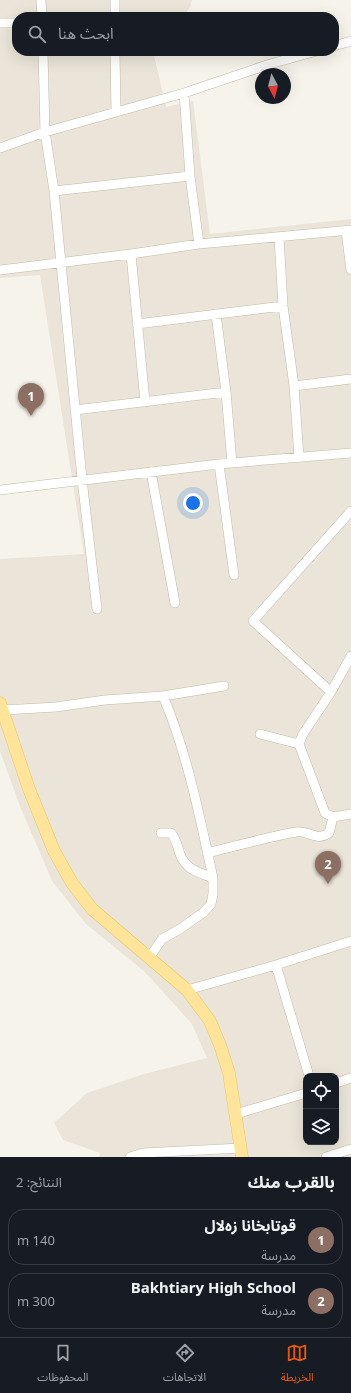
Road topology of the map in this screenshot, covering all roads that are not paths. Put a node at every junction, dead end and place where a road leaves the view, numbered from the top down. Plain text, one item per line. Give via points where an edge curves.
1 (41, 0) edge
2 (114, 0) edge
3 (42, 12) edge
4 (115, 12) edge
5 (0, 23) edge
6 (12, 23) edge
7 (351, 41) edge
8 (339, 45) edge
9 (43, 56) edge
10 (115, 56) edge
11 (299, 56) edge
12 (184, 93) junction
13 (116, 112) junction
14 (46, 132) junction
15 (0, 148) edge
16 (190, 176) junction
17 (54, 191) junction
18 (348, 230) edge
19 (279, 237) junction
20 (199, 244) junction
21 (131, 254) junction
22 (61, 262) junction
23 (0, 270) edge
24 (351, 270) edge
25 (284, 306) junction
26 (216, 314) junction
27 (137, 324) junction
28 (351, 379) edge
29 (294, 386) junction
30 (226, 392) junction
31 (145, 402) junction
32 (75, 410) junction
33 (351, 453) edge
34 (299, 458) junction
35 (232, 463) junction
36 (219, 464) junction
37 (151, 472) junction
38 (82, 479) junction
39 (0, 490) edge
40 (351, 511) edge
41 (234, 574) dead end
42 (175, 603) dead end
43 (97, 609) dead end
44 (351, 656) edge
45 (224, 686) dead end
46 (331, 692) junction
47 (163, 696) junction
48 (1, 707) edge
49 (260, 734) dead end
50 (299, 744) junction
51 (351, 814) edge
52 (333, 816) junction
53 (161, 833) dead end
54 (208, 853) junction
55 (213, 878) junction
56 (351, 941) edge
57 (149, 958) junction
58 (276, 965) junction
59 (187, 990) junction
60 (308, 1073) edge
61 (351, 1078) edge
62 (339, 1082) edge
63 (303, 1094) edge
64 (236, 1114) junction
65 (351, 1149) edge
66 (241, 1153) edge
67 (130, 1157) edge
68 (326, 1157) edge

1 - 3 street
2 - 4 street
5 - 6 street
7 - 8 street
9 - 14 street
10 - 13 street
11 - 12 street
12 - 13 street
12 - 16 street
13 - 14 street
14 - 15 street
14 - 17 street
16 - 17 street
16 - 20 street
17 - 22 street
18 - 19 street
18 - 24 street
19 - 20 street
19 - 25 street
20 - 21 street
21 - 22 street
21 - 27 street
22 - 23 street
22 - 32 street
25 - 26 street
25 - 29 street
26 - 27 street
26 - 30 street
27 - 31 street
28 - 29 street
29 - 34 street
30 - 31 street
30 - 35 street
31 - 32 street
32 - 38 street
33 - 34 street
34 - 35 street
35 - 36 street
36 - 37 street
36 - 41 street
37 - 38 street
37 - 42 street
38 - 39 street
38 - 43 street
40 - 46 street via 253,621
44 - 46 street
45 - 47 street
46 - 50 street
47 - 48 street via 56,707
47 - 54 street via 188,770
48 - 57 main road via 29,789 54,851 72,884 92,909
49 - 50 street
50 - 52 street via 325,813
51 - 52 street
52 - 54 street via 329,833 323,837 298,832
53 - 55 street via 171,833 176,839 186,865
54 - 55 street
55 - 57 street via 211,904 204,912 162,938
56 - 58 street
57 - 59 main road
58 - 59 street
58 - 60 street
59 - 64 main road via 210,1021 220,1044 229,1073
61 - 62 street
63 - 64 street
64 - 66 main road
65 - 68 street
66 - 67 street via 143,1153

